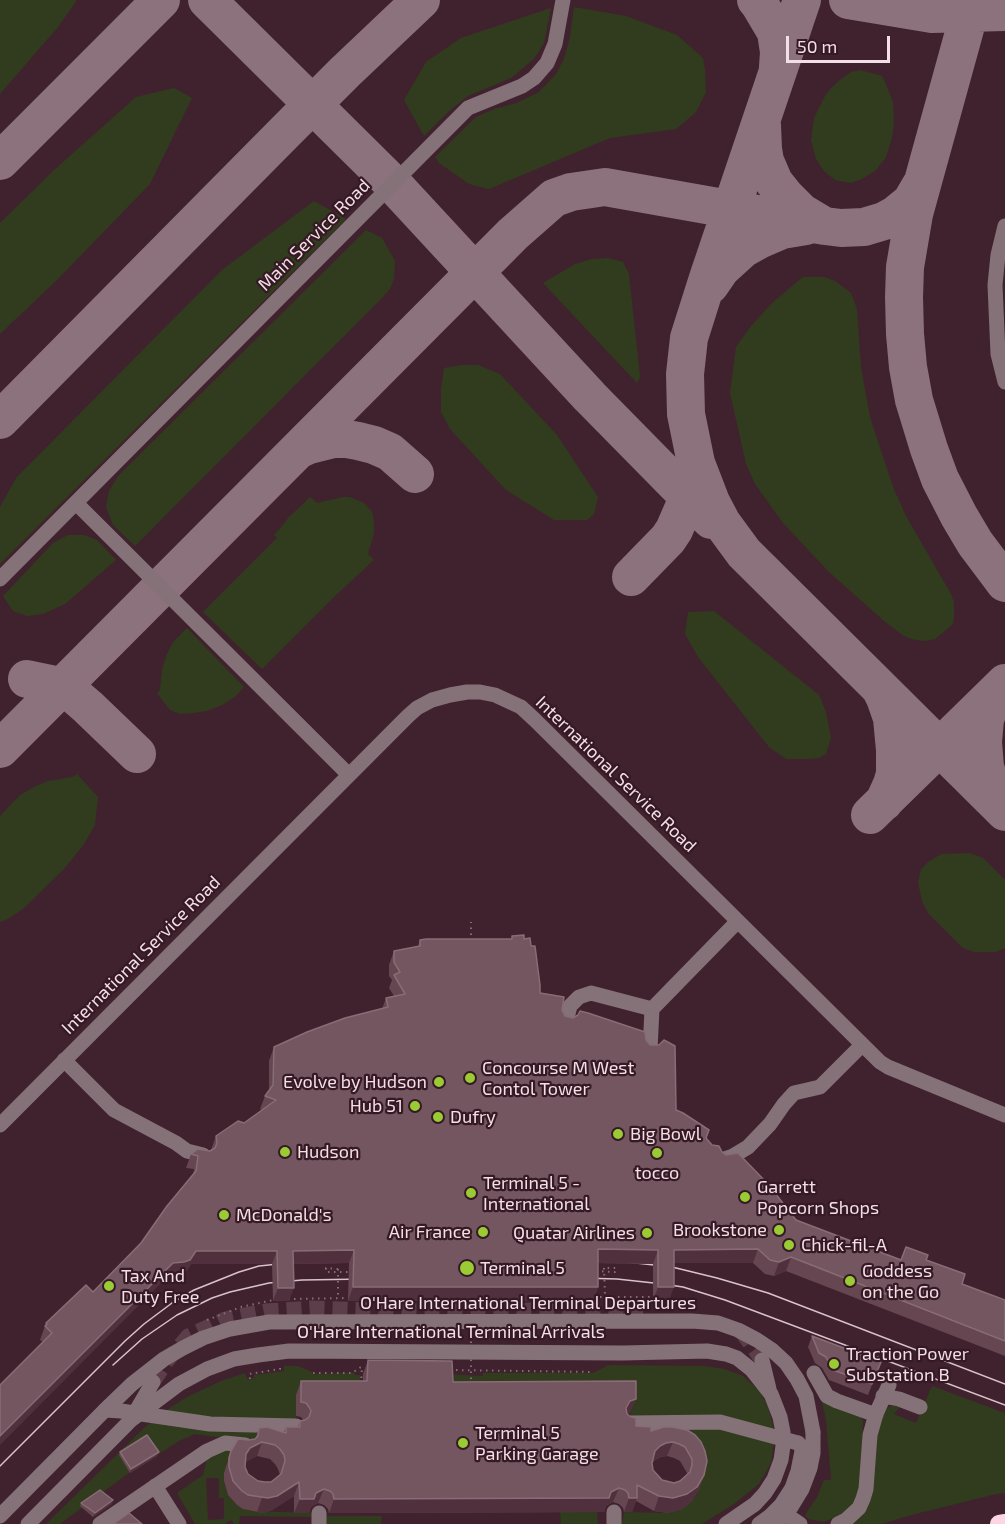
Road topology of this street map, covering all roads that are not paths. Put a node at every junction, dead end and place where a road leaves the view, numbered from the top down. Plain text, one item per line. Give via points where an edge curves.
1 (563, 0) edge
2 (1005, 226) edge
3 (1005, 382) edge
4 (76, 503) junction
5 (0, 579) edge
6 (349, 775) junction
7 (737, 922) junction
8 (652, 1009) junction
9 (567, 1022) edge
10 (862, 1045) junction
11 (650, 1050) edge
12 (64, 1060) junction
13 (1005, 1115) edge
14 (0, 1125) edge
15 (209, 1152) edge
16 (718, 1155) edge
17 (762, 1360) tunnel mouth
18 (813, 1373) dead end
19 (153, 1382) tunnel mouth
20 (771, 1394) junction
21 (920, 1407) dead end
22 (105, 1410) junction
23 (876, 1415) junction
24 (131, 1420) junction
25 (630, 1423) edge
26 (296, 1426) edge
27 (245, 1445) edge
28 (155, 1486) junction
29 (0, 1516) edge
30 (780, 1519) edge
31 (1005, 1523) edge
32 (28, 1524) edge
33 (100, 1524) edge
34 (178, 1524) edge
35 (726, 1524) edge
36 (759, 1524) edge
37 (800, 1524) edge
38 (838, 1524) edge
39 (999, 1524) edge

1 - 4 street, Main Service Road via 555,44 547,63 534,78 468,108
2 - 3 street via 995,285 998,354
4 - 5 street, Main Service Road
4 - 6 street
6 - 7 street, International Service Road via 417,708 432,700 467,692 495,695 521,707 535,720
6 - 12 street, International Service Road
7 - 8 street
7 - 10 street, International Service Road
8 - 9 street via 591,993 570,1006
8 - 11 street
10 - 13 street, International Service Road via 888,1068
10 - 16 street via 820,1087 794,1094
12 - 14 street, International Service Road
12 - 15 street via 114,1110 176,1143 189,1143
17 - 20 street, O'Hare International Terminal Arrivals
18 - 23 street via 827,1396
19 - 24 street, O'Hare International Terminal Arrivals
20 - 24 street, O'Hare International Terminal Arrivals via 737,1358 707,1352 289,1351 234,1359 207,1369 179,1384
20 - 35 street, O'Hare International Terminal Arrivals via 783,1432 774,1479 755,1504
21 - 23 street via 886,1390
22 - 26 street, bridge via 210,1424
22 - 29 street, O'Hare International Terminal Departures
22 - 30 street, O'Hare International Terminal Departures, bridge via 132,1384 183,1348 230,1329 269,1323 718,1323 772,1350 786,1363 806,1396 813,1432 810,1468 791,1508
23 - 38 street via 863,1499 859,1508
24 - 32 street, O'Hare International Terminal Arrivals
25 - 36 street, bridge via 720,1422 798,1443 802,1451 792,1488 781,1505
27 - 28 street via 219,1445
28 - 33 street
28 - 34 street
30 - 37 street
31 - 39 highway

